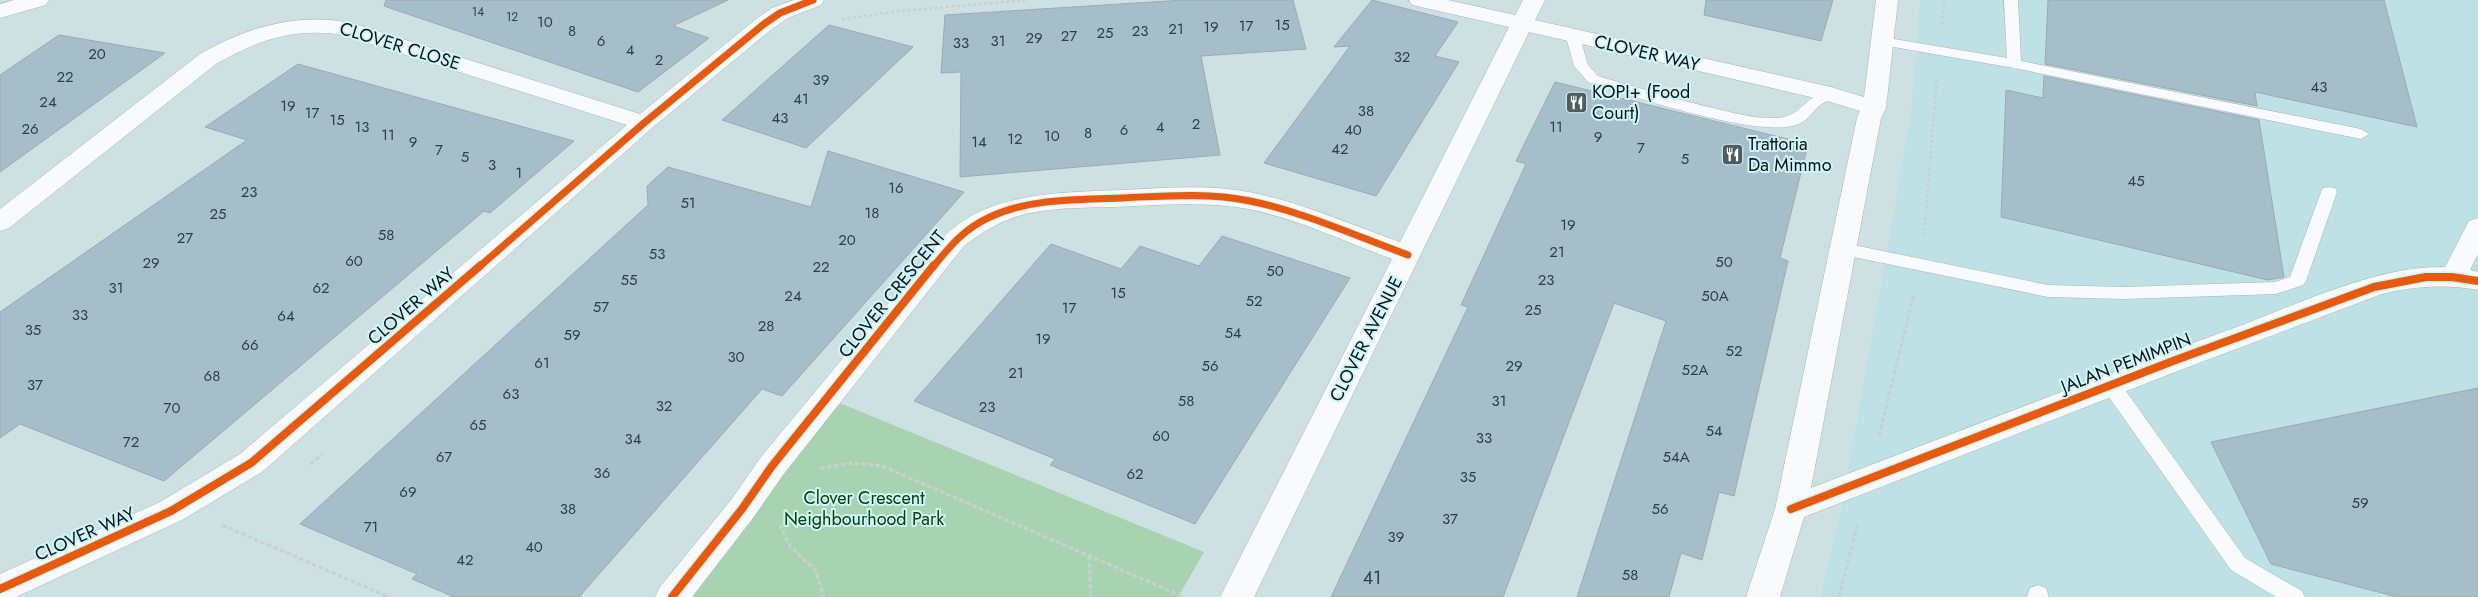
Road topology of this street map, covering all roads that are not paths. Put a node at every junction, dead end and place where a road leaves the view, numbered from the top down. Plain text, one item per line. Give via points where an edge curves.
1 (38, 0) edge
2 (812, 0) edge
3 (1420, 0) edge
4 (1534, 0) edge
5 (1887, 0) edge
6 (2011, 0) edge
7 (0, 11) edge
8 (1523, 25) junction
9 (1573, 36) junction
10 (1882, 41) junction
11 (2014, 64) junction
12 (1832, 94) junction
13 (1874, 108) junction
14 (644, 123) junction
15 (2362, 134) dead end
16 (2329, 192) dead end
17 (0, 222) edge
18 (2478, 227) edge
19 (1844, 249) junction
20 (1408, 255) junction
21 (2466, 278) edge
22 (2111, 385) junction
23 (1791, 509) junction
24 (0, 589) edge
25 (672, 597) edge
26 (1237, 597) edge
27 (1763, 597) edge
28 (2294, 597) edge

1 - 7 street
2 - 14 street, CLOVER WAY via 786,10 764,24
3 - 8 street, CLOVER WAY
4 - 8 street, CLOVER AVENUE
5 - 10 street
6 - 11 lane
8 - 9 street, CLOVER WAY
8 - 20 street, CLOVER AVENUE via 1514,36
9 - 12 street, CLOVER WAY
9 - 12 lane via 1581,66 1593,79 1739,117 1790,122 1801,117 1815,102
10 - 11 lane
10 - 13 street
11 - 15 lane
12 - 13 street, CLOVER WAY
13 - 19 street via 1869,118
14 - 17 street, CLOVER CLOSE via 347,29 324,25 298,26 235,43 208,59
14 - 24 street, CLOVER WAY via 251,463 171,511
16 - 19 lane via 2297,281 2276,288 2124,294 2048,291
18 - 21 street, JALAN PEMIMPIN
19 - 23 street
20 - 25 street, CLOVER CRESCENT via 1273,207 1185,194 1047,202 1010,210 972,226 954,241 772,466
20 - 26 street, CLOVER AVENUE
21 - 22 street, JALAN PEMIMPIN via 2399,280 2374,286
22 - 23 street, JALAN PEMIMPIN
22 - 28 lane via 2238,564
23 - 27 street

